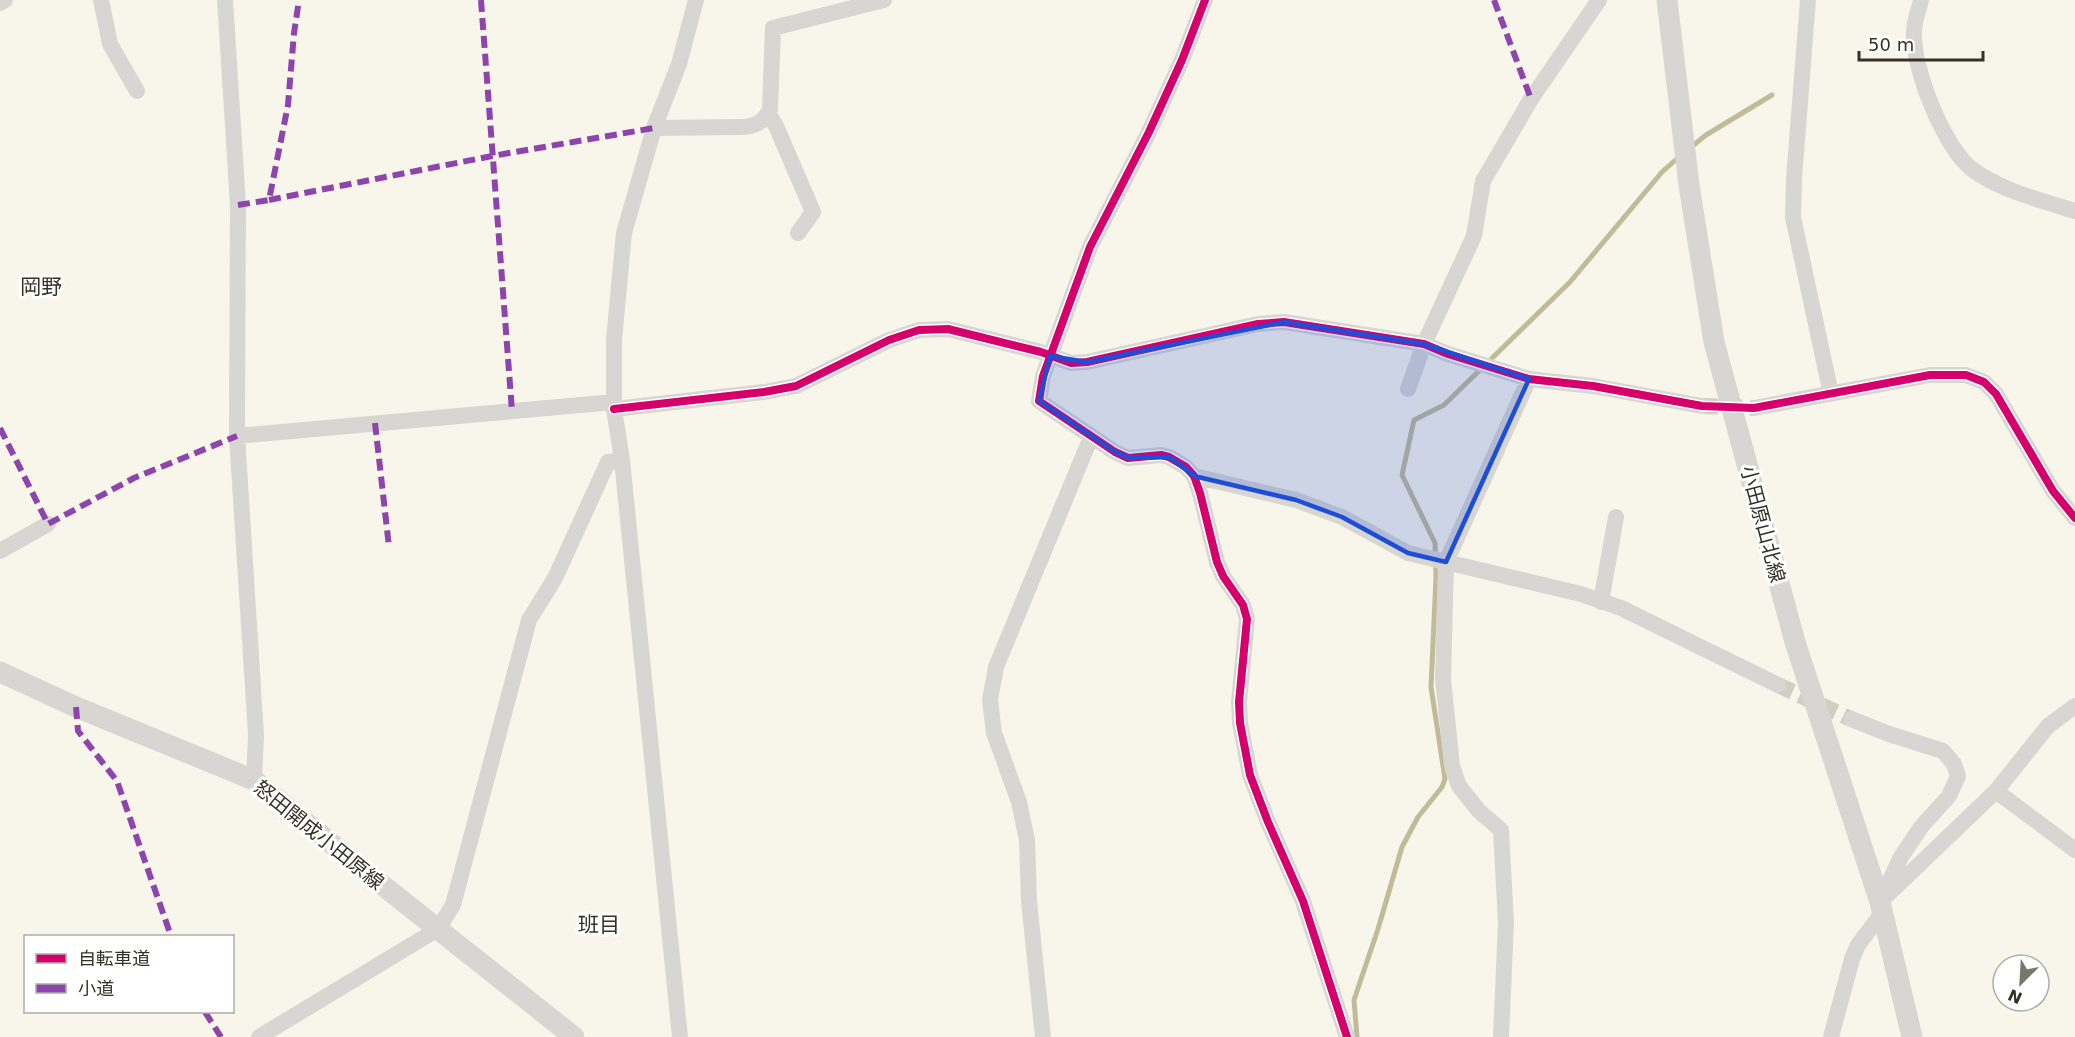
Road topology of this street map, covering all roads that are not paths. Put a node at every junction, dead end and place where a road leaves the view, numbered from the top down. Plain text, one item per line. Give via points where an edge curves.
1 (5, 0) edge
2 (101, 0) edge
3 (225, 0) edge
4 (696, 0) edge
5 (884, 0) edge
6 (1205, 0) edge
7 (1599, 0) edge
8 (1667, 0) edge
9 (1808, 0) edge
10 (1921, 0) edge
11 (0, 3) edge
12 (137, 91) dead end
13 (768, 113) junction
14 (654, 128) junction
15 (2075, 211) edge
16 (798, 233) dead end
17 (1424, 344) junction
18 (1050, 356) junction
19 (1529, 380) junction
20 (1408, 389) dead end
21 (1831, 394) junction
22 (614, 406) junction
23 (1702, 406) tunnel mouth
24 (1754, 408) tunnel mouth
25 (237, 436) junction
26 (1091, 437) junction
27 (622, 460) junction
28 (1194, 476) junction
29 (1617, 517) dead end
30 (2075, 518) edge
31 (48, 524) dead end
32 (0, 551) edge
33 (1446, 562) junction
34 (1601, 602) junction
35 (0, 672) edge
36 (1778, 685) tunnel mouth
37 (2075, 706) edge
38 (1851, 719) tunnel mouth
39 (254, 780) junction
40 (1996, 792) junction
41 (2075, 849) edge
42 (1881, 908) junction
43 (438, 930) junction
44 (259, 1037) edge
45 (574, 1037) edge
46 (680, 1037) edge
47 (1043, 1037) edge
48 (1347, 1037) edge
49 (1501, 1037) edge
50 (1831, 1037) edge
51 (1912, 1037) edge

1 - 11 street
2 - 12 street via 110,44
3 - 25 street via 238,206
4 - 14 street via 679,64
5 - 13 street via 773,28
6 - 18 street via 1149,132 1090,247
7 - 17 street via 1531,99 1483,181 1474,236
8 - 42 main road, 小田原山北線 via 1686,162 1714,342 1795,642
9 - 21 street via 1793,217
10 - 15 street via 1914,32 1920,74 1954,148 1972,169 1997,183
13 - 14 street via 751,127
13 - 16 street via 813,212
14 - 22 street via 624,233 614,340
17 - 18 street via 1284,322 1257,324 1087,362 1071,363
17 - 19 street
17 - 20 street
18 - 22 street via 948,329 919,330 889,340 796,386
18 - 26 street via 1039,401
19 - 23 street via 1593,386
19 - 33 street
21 - 24 street
21 - 30 street via 1930,375 1966,375 1984,382 1996,394 2053,491
22 - 25 street
22 - 27 street
25 - 39 street via 256,735
26 - 28 street via 1128,458 1169,457
26 - 47 street via 996,667 990,700 994,733 1019,802 1027,840
27 - 43 street via 608,462 555,578 529,620 453,905
27 - 46 street
28 - 33 street via 1296,500 1342,517 1408,554
28 - 48 street via 1222,576 1243,605 1247,619 1239,702 1250,775 1303,901
29 - 34 street
31 - 32 street
33 - 34 street
33 - 49 street via 1443,680 1452,766 1459,786 1501,830 1506,923
34 - 36 street via 1621,608
35 - 39 main road, 怒田開成小田原線
37 - 40 street via 2048,726
38 - 42 street via 1944,751 1958,776 1949,796 1901,857
39 - 43 main road, 怒田開成小田原線
40 - 41 street
40 - 42 street
42 - 50 street via 1852,959
42 - 51 main road, 小田原山北線
43 - 44 street
43 - 45 main road, 怒田開成小田原線

